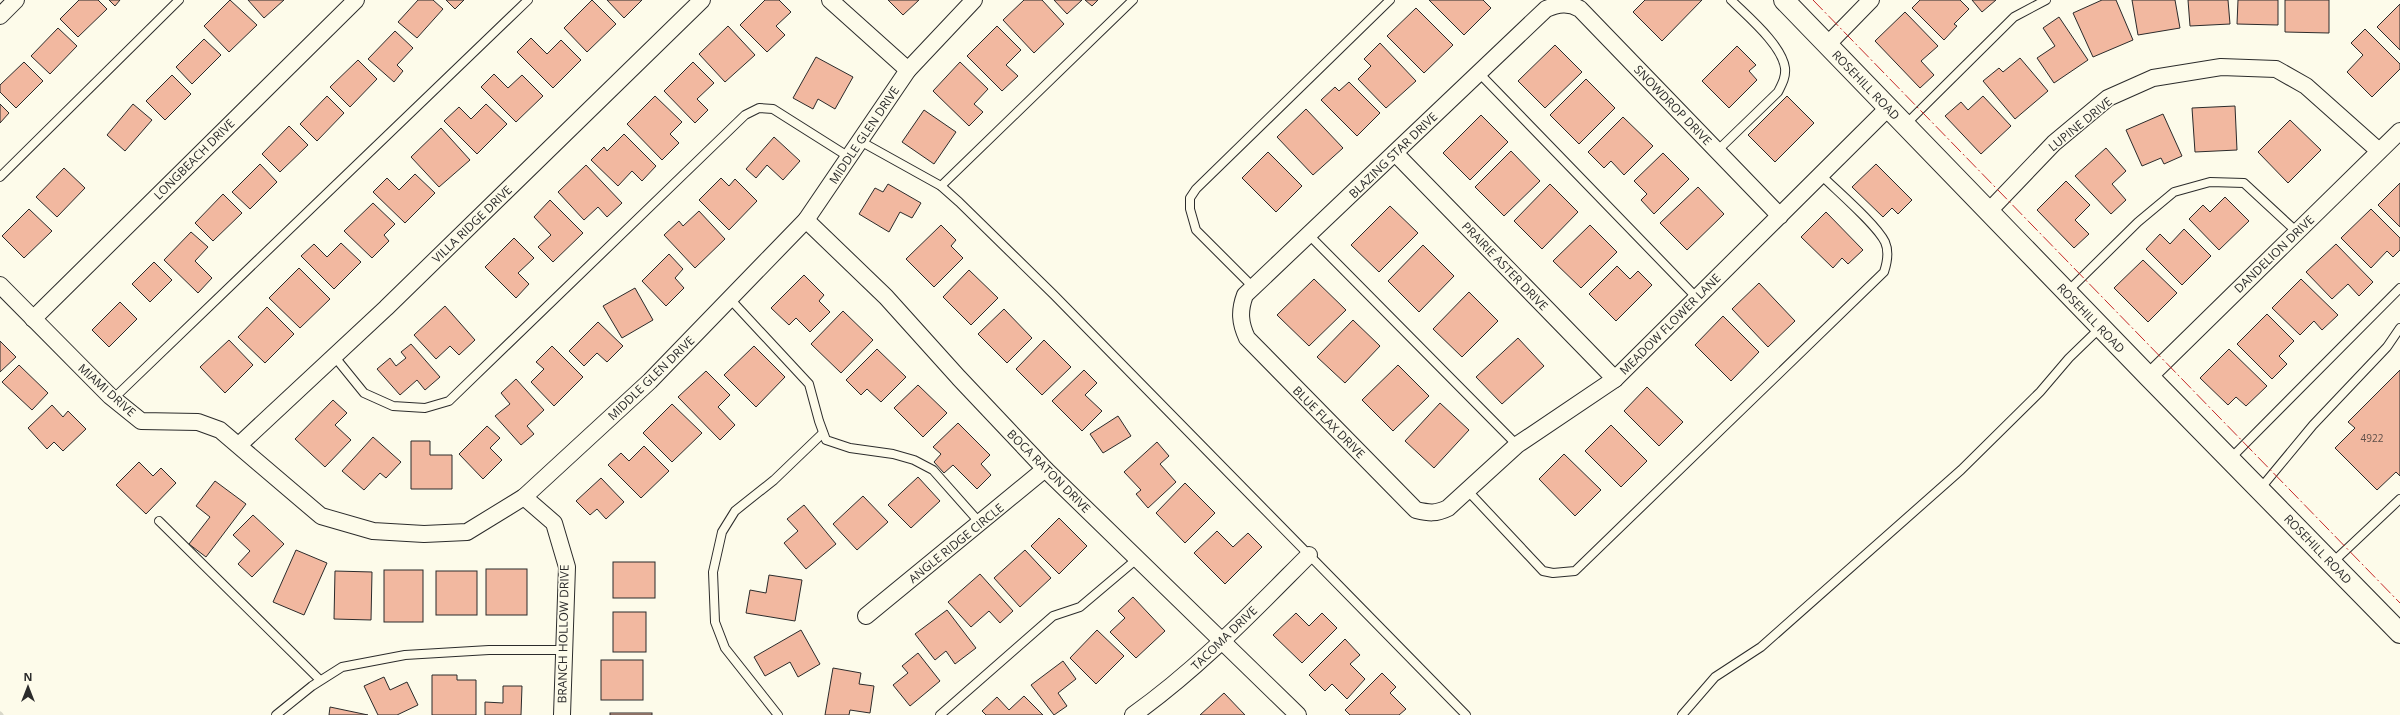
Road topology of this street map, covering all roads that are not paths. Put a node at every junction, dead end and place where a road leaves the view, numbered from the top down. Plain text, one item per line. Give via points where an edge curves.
1 (16, 0) edge
2 (179, 0) edge
3 (356, 0) edge
4 (528, 0) edge
5 (702, 0) edge
6 (830, 0) edge
7 (974, 0) edge
8 (1133, 0) edge
9 (1390, 0) edge
10 (1731, 0) edge
11 (1784, 0) edge
12 (1870, 0) edge
13 (2046, 0) edge
14 (1562, 4) joint
15 (0, 16) edge
16 (1827, 45) junction
17 (908, 70) junction
18 (1480, 72) junction
19 (1888, 108) junction
20 (1904, 125) junction
21 (2400, 132) edge
22 (860, 141) junction
23 (1717, 151) junction
24 (2379, 151) junction
25 (1395, 153) junction
26 (849, 157) junction
27 (1821, 175) junction
28 (0, 177) edge
29 (940, 186) junction
30 (1988, 212) junction
31 (1780, 216) junction
32 (806, 220) junction
33 (2297, 232) junction
34 (1309, 235) junction
35 (0, 285) edge
36 (1253, 287) junction
37 (2400, 288) edge
38 (2067, 293) junction
39 (1697, 298) junction
40 (730, 299) junction
41 (1241, 318) joint
42 (33, 319) junction
43 (2100, 328) junction
44 (2400, 328) edge
45 (334, 356) junction
46 (2149, 378) junction
47 (1615, 379) junction
48 (113, 399) junction
49 (824, 433) junction
50 (239, 445) junction
51 (1517, 445) junction
52 (2229, 459) junction
53 (1045, 469) junction
54 (1467, 490) junction
55 (2259, 490) junction
56 (524, 497) junction
57 (2400, 499) edge
58 (1431, 514) joint
59 (159, 521) dead end
60 (980, 522) junction
61 (1309, 555) junction
62 (1138, 558) junction
63 (2332, 564) junction
64 (866, 616) dead end
65 (2400, 633) edge
66 (1223, 640) junction
67 (564, 650) junction
68 (320, 680) junction
69 (276, 715) edge
70 (562, 715) edge
71 (778, 715) edge
72 (940, 715) edge
73 (1133, 715) edge
74 (1298, 715) edge
75 (1466, 715) edge
76 (1682, 715) edge

1 - 15 street
2 - 28 lane
3 - 42 street, LONGBEACH DRIVE
4 - 48 lane
5 - 45 street, VILLA RIDGE DRIVE
6 - 17 street
7 - 17 street, MIDDLE GLEN DRIVE
8 - 29 lane
9 - 36 lane via 1196,189 1190,198 1190,209 1196,230
10 - 23 lane via 1771,41 1785,68 1784,81 1778,92
11 - 16 street, ROSEHILL ROAD
12 - 16 street
13 - 20 lane via 2014,17
14 - 18 street, BLAZING STAR DRIVE via 1546,9
14 - 23 street, SNOWDROP DRIVE via 1580,8
16 - 19 street, ROSEHILL ROAD
17 - 22 street, MIDDLE GLEN DRIVE
18 - 25 street, BLAZING STAR DRIVE
18 - 39 lane
19 - 20 street, ROSEHILL ROAD
19 - 27 street, MEADOW FLOWER LANE
20 - 30 street, ROSEHILL ROAD
21 - 24 street, DANDELION DRIVE
22 - 26 street, MIDDLE GLEN DRIVE
22 - 29 lane
23 - 31 street, SNOWDROP DRIVE
24 - 30 street, LUPINE DRIVE via 2306,86 2276,69 2221,67 2153,78 2108,98 2054,143
24 - 33 street, DANDELION DRIVE
25 - 34 street, BLAZING STAR DRIVE
25 - 47 street, PRAIRIE ASTER DRIVE
26 - 32 street, MIDDLE GLEN DRIVE
26 - 45 lane via 773,109 759,108 745,115 449,401 425,408 393,406 364,393
27 - 31 street, MEADOW FLOWER LANE
27 - 54 lane via 1885,243 1887,262 1884,272 1575,571 1543,571
29 - 61 lane via 1054,295
30 - 38 street, ROSEHILL ROAD
31 - 39 street, MEADOW FLOWER LANE
32 - 40 street, MIDDLE GLEN DRIVE
32 - 53 street, BOCA RATON DRIVE via 886,297
33 - 38 lane via 2244,183 2210,182 2174,192 2138,222
33 - 46 street, DANDELION DRIVE
34 - 36 street, BLAZING STAR DRIVE
34 - 51 lane
35 - 42 street, MIAMI DRIVE
36 - 41 street, BLAZING STAR DRIVE via 1245,295 1241,306
37 - 52 lane
38 - 43 street, ROSEHILL ROAD
39 - 47 street, MEADOW FLOWER LANE
40 - 49 lane via 809,384
40 - 56 street, MIDDLE GLEN DRIVE via 650,381
41 - 58 street, BLUE FLAX DRIVE via 1247,338 1416,510
42 - 48 street, MIAMI DRIVE
43 - 46 street, ROSEHILL ROAD
43 - 76 lane via 1961,470 1761,647 1715,677
44 - 55 lane via 2387,347 2313,425
45 - 50 street, VILLA RIDGE DRIVE
46 - 52 street, ROSEHILL ROAD
47 - 51 street, MEADOW FLOWER LANE
48 - 50 street, MIAMI DRIVE via 141,421 198,422 220,430
49 - 60 lane via 826,440 850,448 893,454 914,460 933,470
49 - 71 lane via 774,480 735,511 722,532 713,572 715,622 725,648
50 - 56 street, MIDDLE GLEN DRIVE via 321,516 372,531 424,534 467,532
51 - 54 street, MEADOW FLOWER LANE
52 - 55 street, ROSEHILL ROAD
53 - 60 street, ANGLE RIDGE CIRCLE
53 - 62 street, BOCA RATON DRIVE
54 - 58 street, MEADOW FLOWER LANE via 1448,508
55 - 63 street, ROSEHILL ROAD
56 - 67 street, BRANCH HOLLOW DRIVE via 554,523 567,567
57 - 63 lane
59 - 68 lane
60 - 64 street, ANGLE RIDGE CIRCLE
61 - 66 street, TACOMA DRIVE
61 - 75 lane
62 - 66 street, BOCA RATON DRIVE
62 - 72 lane via 1080,607 1053,616
63 - 65 street, ROSEHILL ROAD
66 - 73 street, TACOMA DRIVE via 1167,691
66 - 74 street, BOCA RATON DRIVE
67 - 68 lane via 489,650 405,655 342,667
67 - 70 street, BRANCH HOLLOW DRIVE
68 - 69 lane

